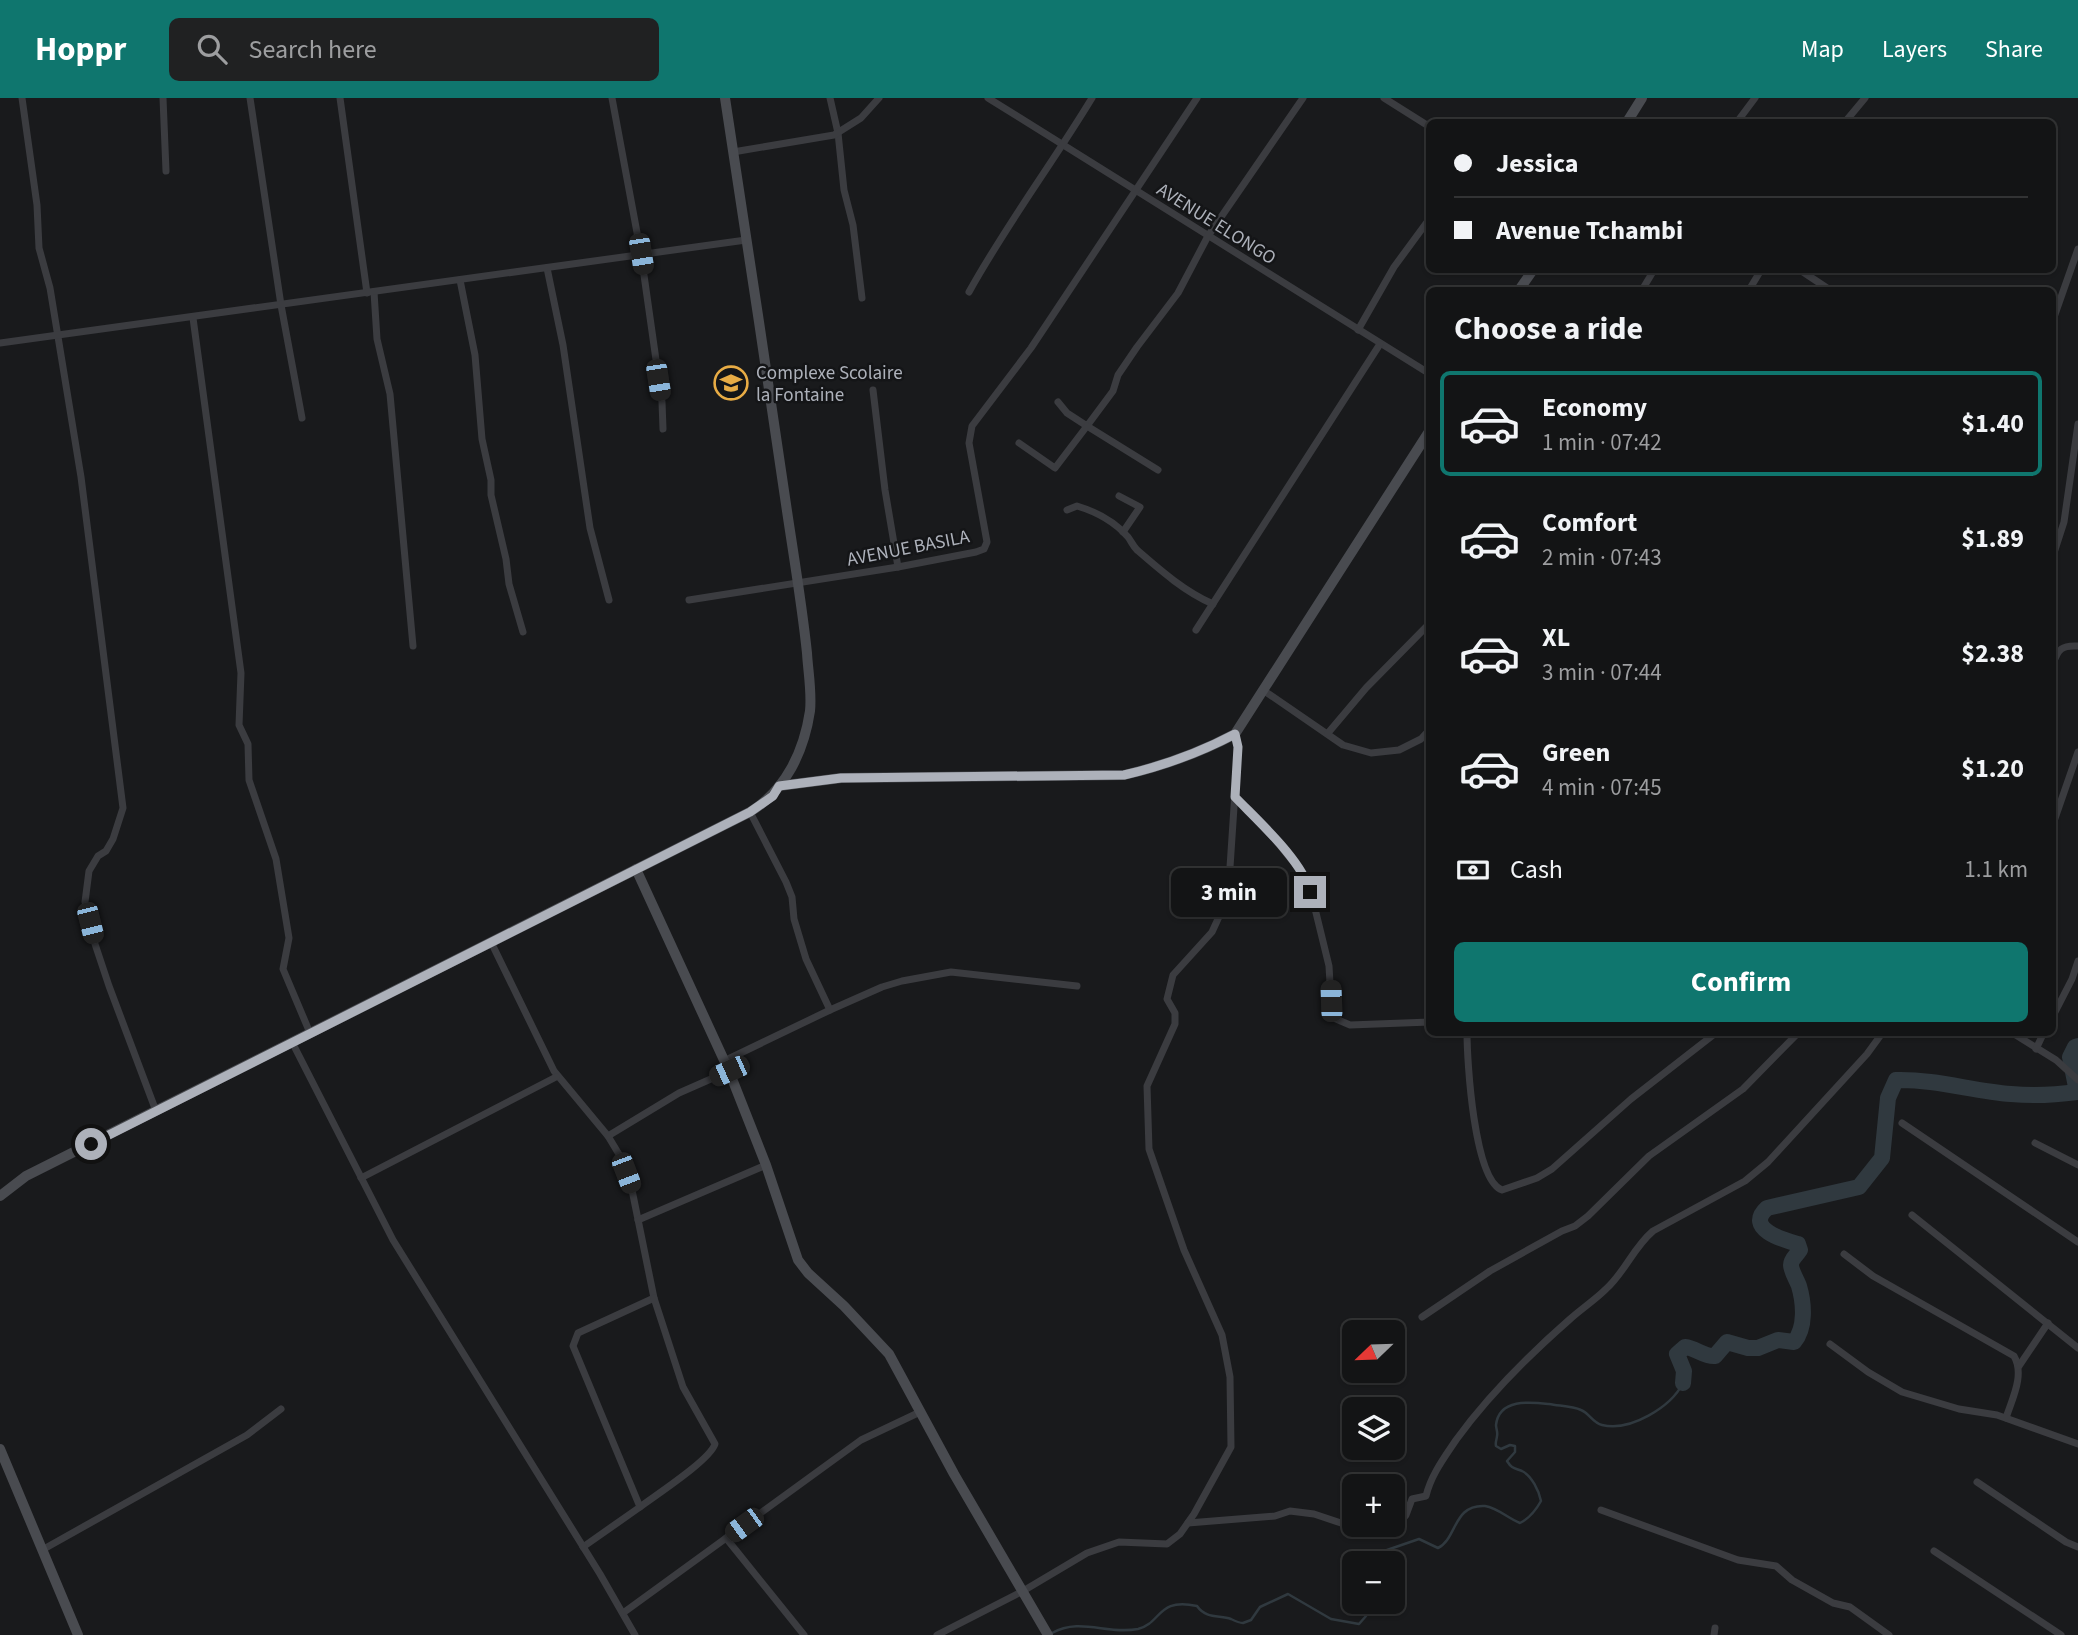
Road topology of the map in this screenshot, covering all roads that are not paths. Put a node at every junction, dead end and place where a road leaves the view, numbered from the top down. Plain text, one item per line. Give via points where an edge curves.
1 (22, 98) edge
2 (163, 98) edge
3 (250, 98) edge
4 (340, 98) edge
5 (612, 98) edge
6 (725, 98) edge
7 (830, 98) edge
8 (879, 98) edge
9 (988, 98) edge
10 (1092, 98) edge
11 (1197, 98) edge
12 (1303, 98) edge
13 (1384, 98) edge
14 (1642, 98) edge
15 (1755, 98) edge
16 (1865, 98) edge
17 (1629, 119) edge
18 (1739, 119) edge
19 (1848, 119) edge
20 (1426, 124) edge
21 (838, 133) junction
22 (1063, 145) junction
23 (733, 152) junction
24 (166, 171) dead end
25 (1136, 191) junction
26 (1426, 223) edge
27 (1208, 236) junction
28 (746, 240) junction
29 (2078, 249) edge
30 (641, 254) junction
31 (547, 268) junction
32 (1804, 273) edge
33 (460, 280) junction
34 (1826, 287) edge
35 (969, 292) dead end
36 (370, 293) junction
37 (862, 298) dead end
38 (281, 305) junction
39 (2056, 311) edge
40 (193, 318) junction
41 (1358, 330) junction
42 (58, 337) junction
43 (0, 343) edge
44 (1380, 344) junction
45 (1426, 372) edge
46 (873, 390) dead end
47 (1058, 402) dead end
48 (302, 418) dead end
49 (2078, 424) edge
50 (1087, 426) junction
51 (663, 429) dead end
52 (1426, 436) edge
53 (1019, 443) dead end
54 (1158, 470) dead end
55 (1119, 496) dead end
56 (1066, 510) dead end
57 (1123, 533) junction
58 (2056, 547) edge
59 (898, 567) junction
60 (798, 583) junction
61 (609, 600) dead end
62 (689, 600) dead end
63 (1213, 604) junction
64 (1426, 627) edge
65 (1196, 629) dead end
66 (523, 632) dead end
67 (413, 646) dead end
68 (2078, 646) edge
69 (2056, 658) edge
70 (1263, 690) junction
71 (1328, 733) junction
72 (1426, 733) edge
73 (1235, 734) junction
74 (2078, 752) edge
75 (779, 786) junction
76 (1235, 797) junction
77 (750, 812) junction
78 (2056, 815) edge
79 (636, 869) junction
80 (491, 943) junction
81 (2078, 961) edge
82 (1077, 986) dead end
83 (830, 1010) junction
84 (2056, 1010) edge
85 (1426, 1022) edge
86 (310, 1033) junction
87 (1467, 1036) edge
88 (1712, 1036) edge
89 (1795, 1036) edge
90 (1880, 1036) edge
91 (2017, 1036) edge
92 (2042, 1036) edge
93 (292, 1042) junction
94 (2036, 1049) junction
95 (727, 1066) junction
96 (556, 1077) dead end
97 (2078, 1080) edge
98 (156, 1111) junction
99 (1902, 1123) dead end
100 (608, 1136) junction
101 (2035, 1143) dead end
102 (766, 1165) junction
103 (2078, 1165) edge
104 (361, 1178) junction
105 (0, 1196) edge
106 (1912, 1215) dead end
107 (638, 1220) junction
108 (2078, 1242) edge
109 (1844, 1254) dead end
110 (653, 1298) junction
111 (1422, 1317) dead end
112 (2048, 1323) junction
113 (1830, 1344) dead end
114 (2078, 1348) edge
115 (2019, 1366) junction
116 (281, 1409) dead end
117 (920, 1412) junction
118 (2006, 1418) junction
119 (2078, 1444) edge
120 (0, 1449) edge
121 (3, 1462) edge
122 (1977, 1482) dead end
123 (640, 1507) junction
124 (1601, 1510) dead end
125 (1188, 1523) junction
126 (726, 1538) junction
127 (583, 1546) junction
128 (2078, 1547) edge
129 (42, 1550) junction
130 (1934, 1551) dead end
131 (1023, 1591) junction
132 (623, 1613) junction
133 (1047, 1633) edge
134 (78, 1635) edge
135 (635, 1635) edge
136 (804, 1635) edge
137 (937, 1635) edge
138 (1889, 1635) edge
139 (2061, 1635) edge

1 - 42 street via 39,248
2 - 24 street
3 - 38 street
4 - 36 street
5 - 30 street
6 - 23 street
7 - 21 street
8 - 21 street via 861,118
9 - 22 street, AVENUE ELONGO
10 - 22 street
11 - 25 street
12 - 27 street
13 - 20 street
14 - 17 street
15 - 18 street
16 - 19 street
21 - 23 street
21 - 37 street
22 - 25 street, AVENUE ELONGO
22 - 35 street
23 - 28 street
25 - 27 street, AVENUE ELONGO
25 - 59 street, AVENUE BASILA via 1031,348 972,426 969,443 987,542 984,549
26 - 41 street via 1394,267
27 - 41 street, AVENUE ELONGO
27 - 50 street via 1178,293 1118,374 1113,391
28 - 30 street
28 - 60 street
29 - 39 street
30 - 31 street
30 - 51 street
31 - 33 street
31 - 61 street via 590,528
32 - 34 street
33 - 36 street
33 - 66 street via 475,355 491,495
36 - 38 street
36 - 67 street via 390,394
38 - 40 street
38 - 48 street
40 - 42 street
40 - 86 street via 241,673 239,725 248,744 248,780 276,861 289,938 283,969
41 - 44 street, AVENUE ELONGO
42 - 43 street
42 - 98 street via 81,477 123,808 113,839 89,871 85,902 109,986
44 - 45 street, AVENUE ELONGO
44 - 63 street
46 - 59 street
47 - 50 street
49 - 58 street via 2064,522
50 - 53 street via 1055,468
50 - 54 street
52 - 70 street
55 - 57 street via 1140,507
56 - 57 street via 1077,506 1102,515
57 - 63 street via 1179,584
59 - 60 street, AVENUE BASILA
60 - 62 street, AVENUE BASILA
60 - 75 street via 810,707 800,753
63 - 65 street
64 - 71 street
68 - 69 street via 2061,647
70 - 71 street
70 - 73 street
71 - 72 street via 1343,746 1371,753 1399,750
73 - 75 street via 1164,766 1124,775 841,778
73 - 76 street
74 - 78 street
75 - 77 street
76 - 85 street via 1308,880 1329,965 1336,1019 1350,1025
76 - 125 street via 1228,897 1212,932 1173,975 1167,999 1175,1024 1146,1090 1150,1154 1184,1250 1220,1331 1230,1377 1231,1447
77 - 79 street
77 - 83 street via 786,881 806,959
79 - 80 street
79 - 95 street
80 - 86 street
80 - 100 street via 554,1071
81 - 84 street
82 - 83 street via 951,972 882,986
83 - 95 street
86 - 93 street
87 - 88 street via 1477,1136 1486,1170 1502,1190 1552,1169
89 - 111 street via 1743,1089 1650,1156 1575,1226 1490,1271
90 - 125 street via 1768,1162 1745,1181 1643,1240 1607,1289 1569,1319 1482,1405 1437,1466 1426,1496 1412,1499 1398,1525 1344,1524 1290,1511
91 - 94 street
92 - 94 street
93 - 98 street
93 - 104 street
94 - 97 street
95 - 100 street
95 - 102 street
96 - 104 street
98 - 105 street via 26,1176
99 - 108 street
100 - 107 street via 620,1156
101 - 103 street
102 - 107 street
102 - 117 street via 799,1260 884,1346
104 - 127 street via 393,1240
106 - 112 street
107 - 110 street
109 - 115 street via 1892,1288 1999,1346 2014,1356
110 - 123 street via 683,1387 715,1444 702,1460
110 - 123 street via 578,1333 573,1346
112 - 114 street
112 - 115 street
113 - 118 street via 1902,1392
115 - 118 street
116 - 129 street via 247,1435
117 - 126 street via 862,1440
117 - 131 street
118 - 119 street
120 - 121 street
121 - 129 street
122 - 128 street
123 - 127 street
124 - 138 street via 1738,1560 1780,1568 1794,1582 1833,1603 1850,1606
125 - 131 street via 1167,1544 1119,1542 1087,1553
126 - 132 street
126 - 136 street
127 - 132 street
129 - 134 street
130 - 139 street
131 - 133 street
131 - 137 street
132 - 135 street

